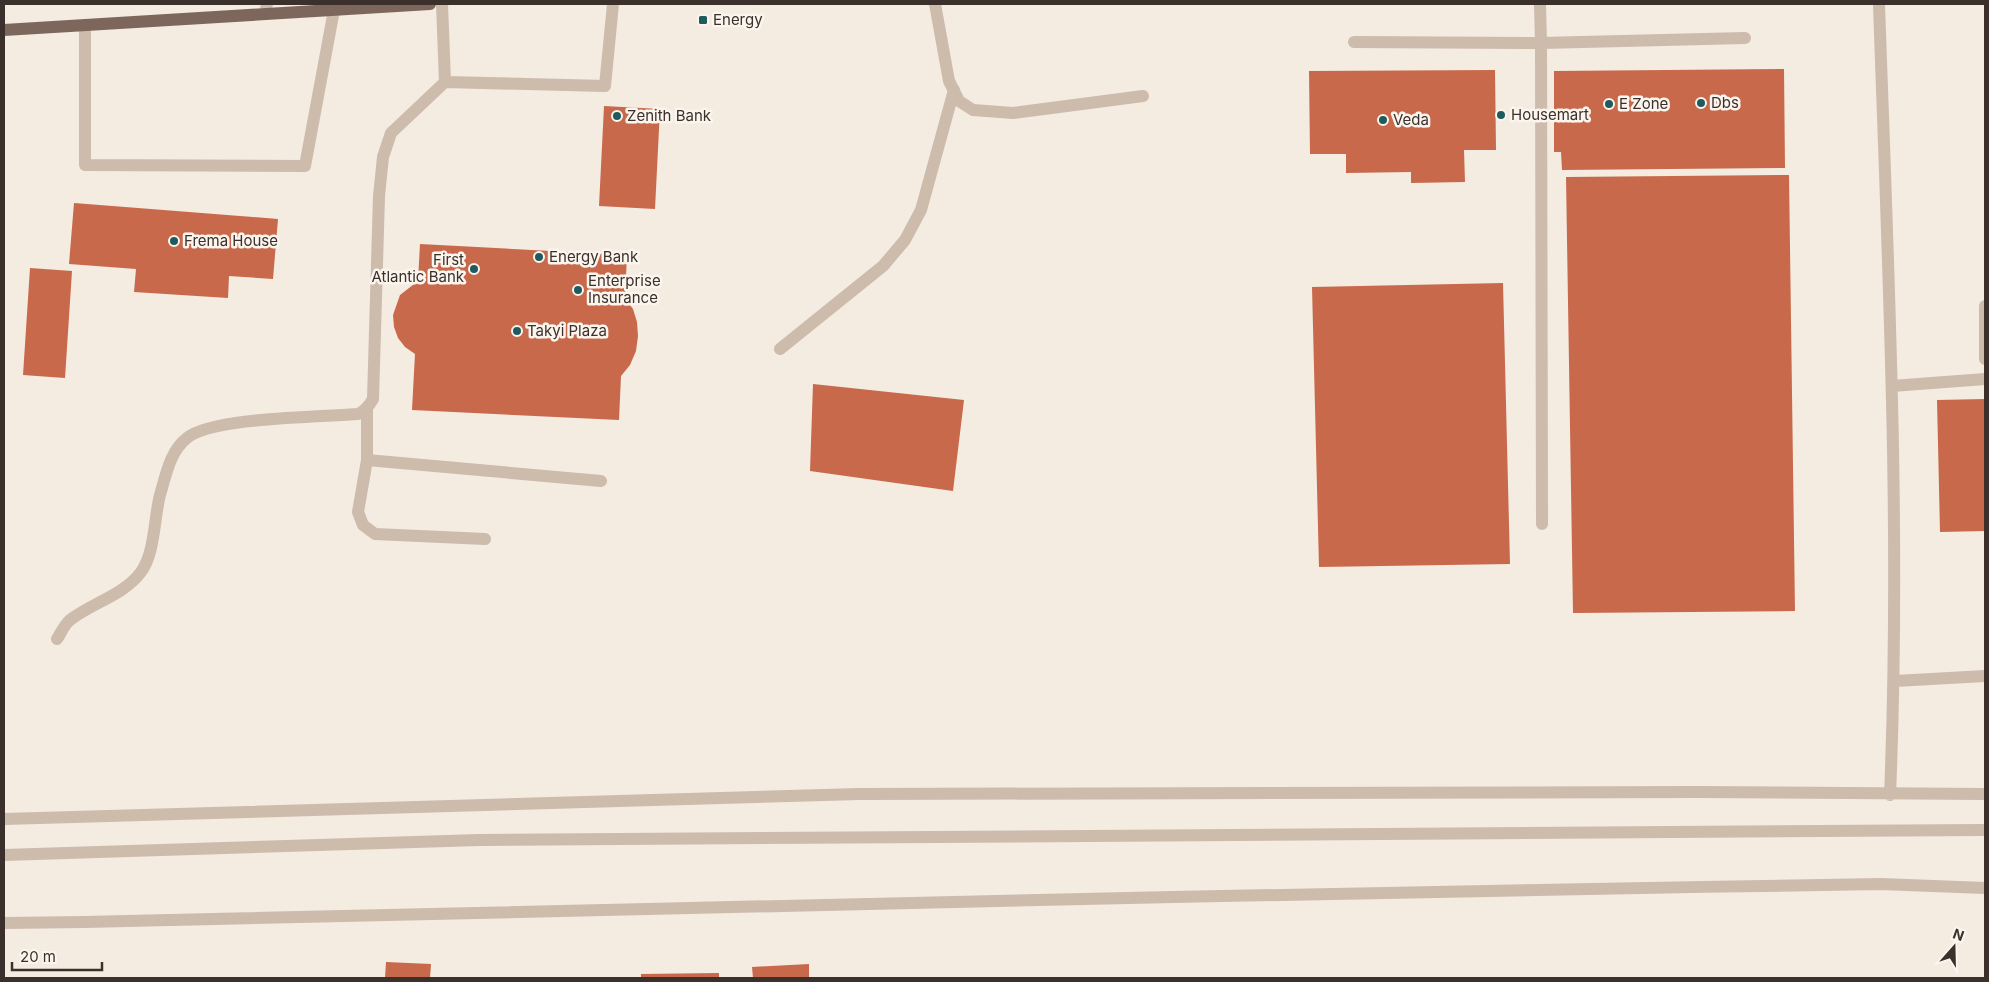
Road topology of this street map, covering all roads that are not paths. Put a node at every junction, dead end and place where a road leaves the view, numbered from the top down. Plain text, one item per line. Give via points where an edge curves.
1 (430, 4) edge
2 (442, 4) edge
3 (613, 4) edge
4 (936, 4) edge
5 (1540, 4) edge
6 (1880, 4) edge
7 (381, 6) edge
8 (266, 9) edge
9 (334, 10) junction
10 (85, 25) junction
11 (4, 30) edge
12 (1745, 38) dead end
13 (1354, 42) dead end
14 (1541, 43) junction
15 (445, 82) junction
16 (954, 90) junction
17 (1143, 96) dead end
18 (1985, 306) edge
19 (780, 349) dead end
20 (1985, 359) edge
21 (1985, 379) edge
22 (1892, 386) junction
23 (367, 408) junction
24 (367, 460) junction
25 (602, 481) dead end
26 (1542, 524) dead end
27 (485, 539) dead end
28 (57, 639) dead end
29 (1985, 676) edge
30 (1895, 681) junction
31 (1985, 794) edge
32 (1890, 795) junction
33 (4, 819) edge
34 (1985, 830) edge
35 (4, 855) edge
36 (1985, 888) edge
37 (4, 923) edge

1 - 7 main road
2 - 15 street
3 - 15 street via 605,86
4 - 16 street via 949,80
5 - 14 street
6 - 22 street
7 - 9 main road
8 - 9 main road
8 - 10 main road
9 - 10 street via 305,166 85,165
10 - 11 main road
12 - 14 street
13 - 14 street
14 - 26 street
15 - 23 street via 391,133 382,157 372,398
16 - 17 street via 959,101 973,110 1013,113
16 - 19 street via 921,210 905,240 883,266
18 - 20 street
21 - 22 street
22 - 30 street
23 - 24 street
23 - 28 street via 358,414 251,421 198,431 186,438 172,457 142,570 132,582 68,621
24 - 25 street
24 - 27 street via 358,512 363,525 375,534
29 - 30 street
30 - 32 street
31 - 32 street
32 - 33 street via 1698,792 859,794
34 - 35 street via 499,839
36 - 37 street via 1871,884

